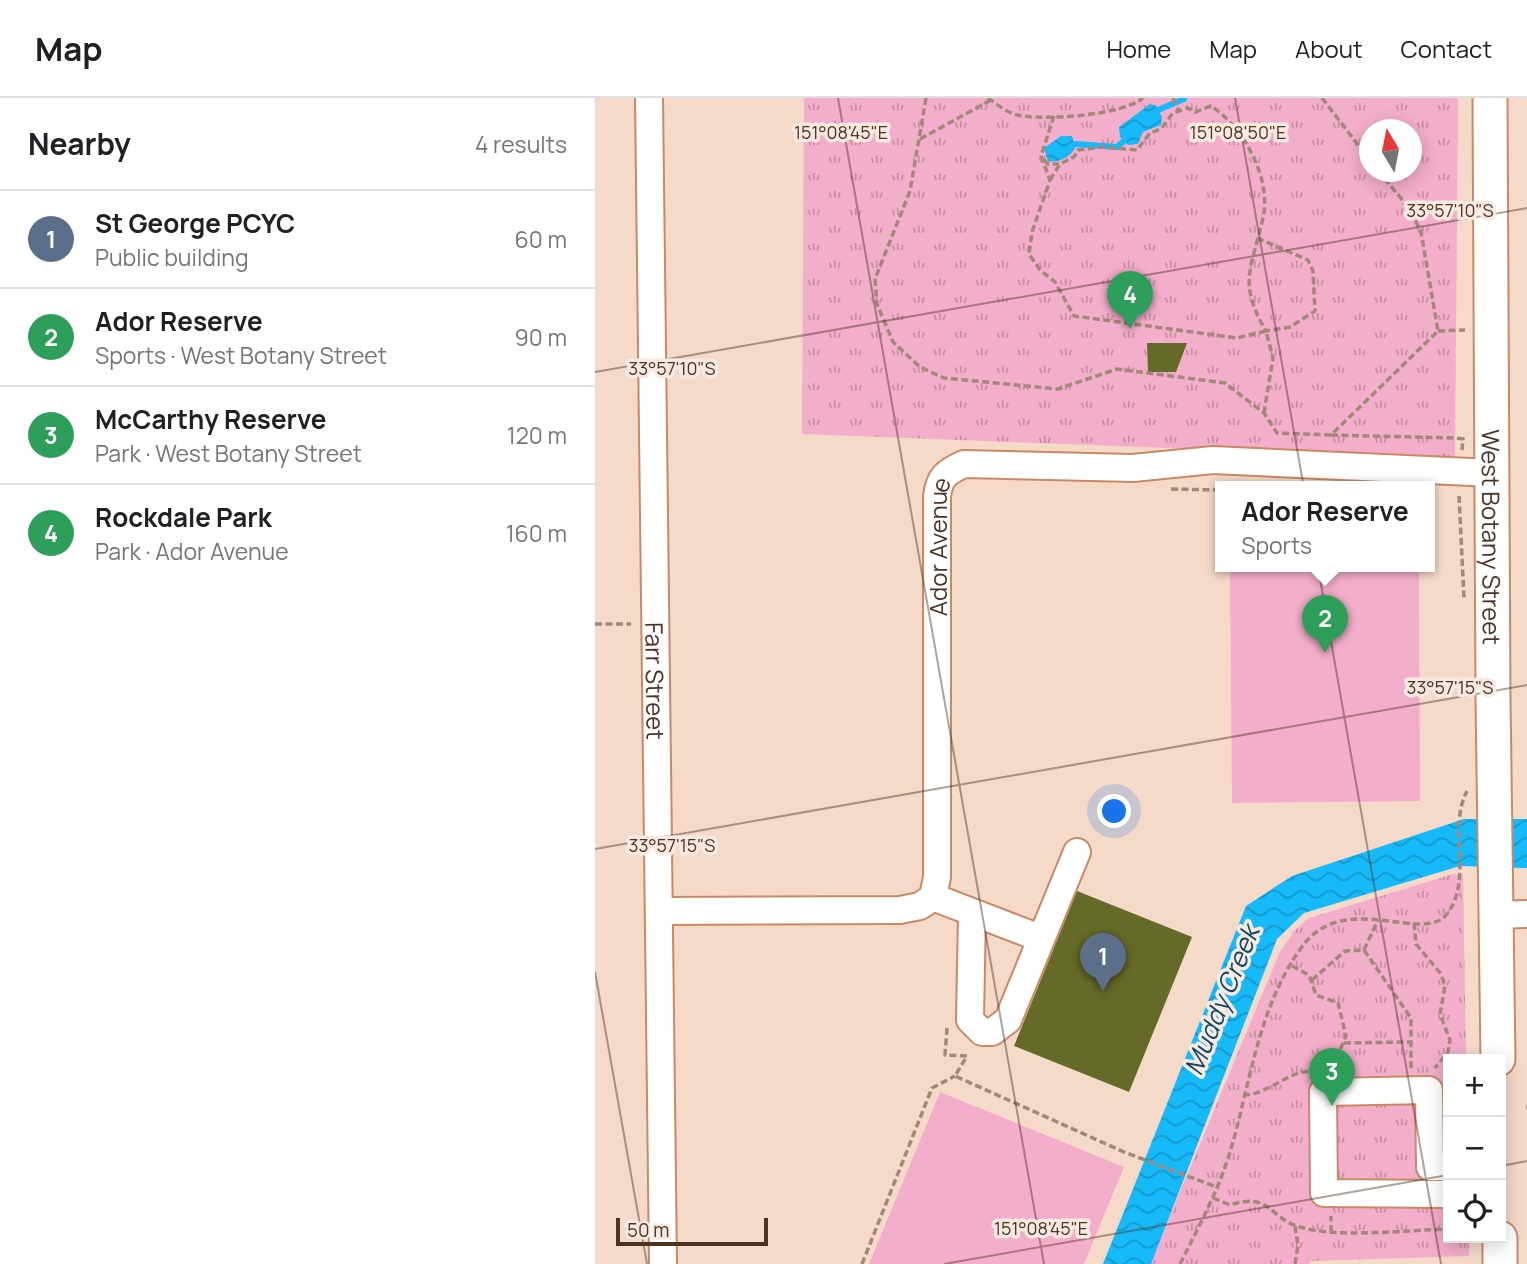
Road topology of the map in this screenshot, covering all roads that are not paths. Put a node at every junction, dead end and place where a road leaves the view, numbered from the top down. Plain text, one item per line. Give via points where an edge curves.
1 (649, 98) edge
2 (1490, 98) edge
3 (1493, 473) junction
4 (1077, 852) dead end
5 (933, 897) junction
6 (1507, 909) edge
7 (659, 911) junction
8 (972, 913) junction
9 (1040, 938) junction
10 (1498, 1054) edge
11 (1443, 1167) edge
12 (1443, 1194) edge
13 (1500, 1243) edge
14 (663, 1264) edge
15 (1500, 1264) edge

1 - 7 street, Farr Street
2 - 3 main road, West Botany Street
3 - 5 street, Ador Avenue via 1213,460 1133,468 964,464 947,471 938,481 937,497 937,877
3 - 6 main road, West Botany Street via 1496,794
4 - 9 street
5 - 7 street via 920,906 900,910
5 - 8 street
6 - 10 main road, West Botany Street
7 - 14 street, Farr Street
8 - 9 street
8 - 9 street via 969,1009 974,1027 982,1032 992,1032 1008,1020
11 - 12 street via 1430,1167 1429,1090 1323,1092 1324,1193
13 - 15 main road

